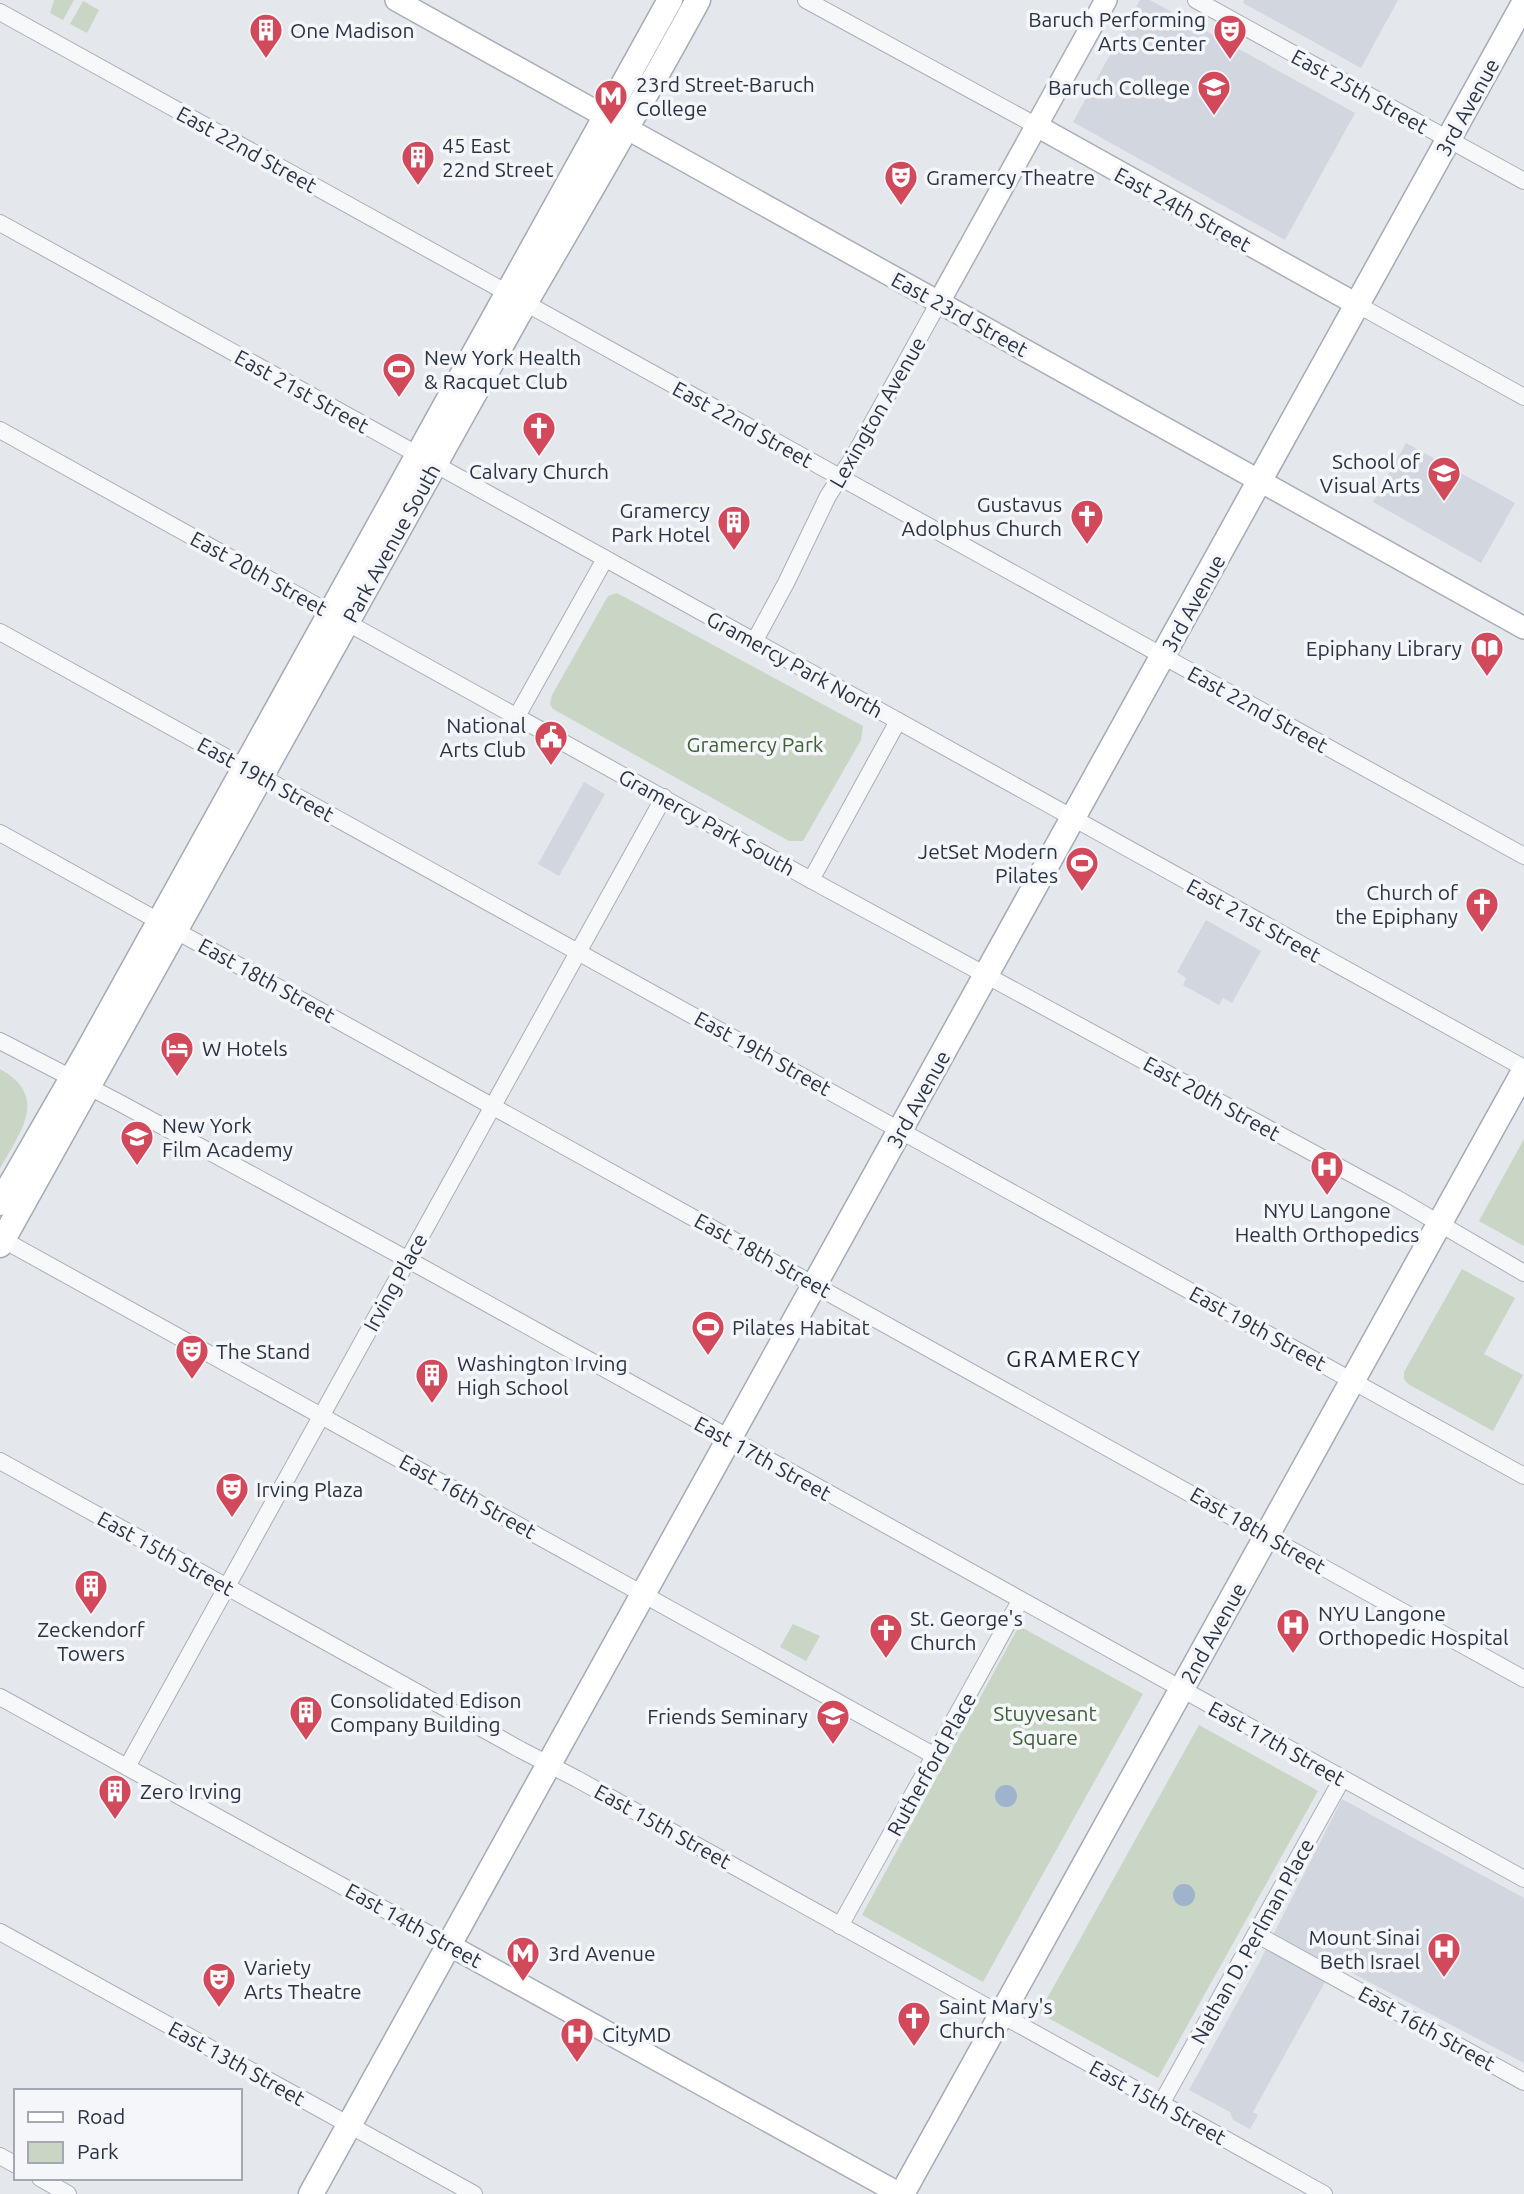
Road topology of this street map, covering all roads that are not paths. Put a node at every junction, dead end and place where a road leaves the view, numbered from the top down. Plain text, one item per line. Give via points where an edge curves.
1 (396, 0) edge
2 (670, 0) edge
3 (698, 0) edge
4 (806, 0) edge
5 (1106, 0) edge
6 (1196, 0) edge
7 (1524, 3) edge
8 (0, 12) edge
9 (606, 116) junction
10 (1037, 126) junction
11 (627, 128) junction
12 (1449, 140) junction
13 (1524, 181) edge
14 (0, 223) edge
15 (516, 298) junction
16 (939, 302) junction
17 (1358, 305) junction
18 (1524, 397) edge
19 (0, 430) edge
20 (426, 460) junction
21 (840, 478) junction
22 (1261, 480) junction
23 (605, 559) junction
24 (339, 617) junction
25 (1524, 628) edge
26 (0, 632) edge
27 (754, 642) junction
28 (1163, 657) junction
29 (517, 716) junction
30 (898, 721) junction
31 (986, 769) joint
32 (253, 772) junction
33 (664, 797) junction
34 (1073, 819) junction
35 (0, 833) edge
36 (1524, 856) edge
37 (811, 880) junction
38 (168, 925) junction
39 (898, 927) joint
40 (579, 952) junction
41 (987, 975) junction
42 (0, 1041) edge
43 (1524, 1070) edge
44 (80, 1084) junction
45 (493, 1106) junction
46 (901, 1130) junction
47 (0, 1203) edge
48 (1439, 1224) junction
49 (1, 1241) edge
50 (407, 1260) junction
51 (1524, 1273) edge
52 (816, 1284) junction
53 (1353, 1381) junction
54 (321, 1416) junction
55 (729, 1439) junction
56 (0, 1461) edge
57 (1524, 1476) edge
58 (1267, 1535) junction
59 (227, 1587) junction
60 (643, 1595) junction
61 (1020, 1601) junction
62 (1524, 1679) edge
63 (1181, 1690) junction
64 (0, 1697) edge
65 (935, 1756) junction
66 (549, 1764) junction
67 (127, 1768) junction
68 (1342, 1779) junction
69 (1524, 1879) edge
70 (841, 1926) junction
71 (0, 1932) edge
72 (1256, 1934) junction
73 (449, 1945) junction
74 (1002, 2015) junction
75 (1524, 2082) edge
76 (1161, 2104) junction
77 (350, 2125) junction
78 (44, 2180) edge
79 (68, 2194) edge
80 (311, 2194) edge
81 (474, 2194) edge
82 (901, 2194) edge
83 (1324, 2194) edge

1 - 9 main road, East 23rd Street
2 - 9 main road, Park Avenue South
3 - 11 main road, Park Avenue South
4 - 10 street, East 24th Street
5 - 10 main road, Lexington Avenue
6 - 12 street, East 25th Street
7 - 12 main road, 3rd Avenue
8 - 15 street, East 22nd Street
9 - 11 main road, East 23rd Street
9 - 15 main road, Park Avenue South
10 - 16 main road, Lexington Avenue
10 - 17 main road, East 24th Street
11 - 15 main road, Park Avenue South via 572,219
11 - 16 main road, East 23rd Street
12 - 13 street, East 25th Street
12 - 17 main road, 3rd Avenue
14 - 20 street, East 21st Street
15 - 20 main road, Park Avenue South
15 - 21 street, East 22nd Street
16 - 21 street, Lexington Avenue
16 - 22 main road, East 23rd Street
17 - 18 street, East 24th Street
17 - 22 main road, 3rd Avenue
19 - 24 street, East 20th Street
20 - 23 street, East 21st Street
20 - 24 main road, Park Avenue South
21 - 27 street, Lexington Avenue
21 - 28 street, East 22nd Street
22 - 25 main road, East 23rd Street
22 - 28 main road, 3rd Avenue
23 - 27 street, Gramercy Park North
23 - 29 street
24 - 29 street, East 20th Street
24 - 32 main road, Park Avenue South
26 - 32 street, East 19th Street
27 - 30 street, Gramercy Park North
28 - 34 main road, 3rd Avenue
28 - 36 street, East 22nd Street
29 - 33 street, Gramercy Park South
30 - 31 street, Gramercy Park North
30 - 37 street
31 - 34 street, East 21st Street
32 - 38 main road, Park Avenue South
32 - 40 street, East 19th Street
33 - 37 street, Gramercy Park South
33 - 40 street, Irving Place
34 - 41 main road, 3rd Avenue
34 - 43 street, East 21st Street
35 - 38 street, East 18th Street
37 - 39 street, Gramercy Park South
38 - 44 main road, Park Avenue South
38 - 45 street, East 18th Street
39 - 41 street, East 20th Street
40 - 45 street, Irving Place
40 - 46 street, East 19th Street
41 - 46 main road, 3rd Avenue
41 - 48 street, East 20th Street
42 - 44 street, East 17th Street
43 - 48 main road, 2nd Avenue
44 - 47 main road
44 - 49 main road
44 - 50 street, East 17th Street
45 - 50 street, Irving Place
45 - 52 street, East 18th Street
46 - 52 main road, 3rd Avenue
46 - 53 street, East 19th Street
48 - 51 street, East 20th Street
48 - 53 main road, 2nd Avenue
49 - 54 street, East 16th Street
50 - 54 street, Irving Place
50 - 55 street, East 17th Street
52 - 55 main road, 3rd Avenue
52 - 58 street, East 18th Street
53 - 57 street, East 19th Street
53 - 58 main road, 2nd Avenue
54 - 59 street, Irving Place
54 - 60 street, East 16th Street
55 - 60 main road, 3rd Avenue
55 - 61 street, East 17th Street
56 - 59 street, East 15th Street
58 - 62 street, East 18th Street
58 - 63 main road, 2nd Avenue
59 - 66 street, East 15th Street
59 - 67 street, Irving Place
60 - 65 street, East 16th Street
60 - 66 main road, 3rd Avenue
61 - 63 street, East 17th Street
61 - 65 street, Rutherford Place
63 - 68 street, East 17th Street
63 - 74 main road, 2nd Avenue
64 - 67 street, East 14th Street
65 - 70 street, Rutherford Place
66 - 70 street, East 15th Street
66 - 73 main road, 3rd Avenue
67 - 73 street, East 14th Street
68 - 69 street, East 17th Street
68 - 72 street, Nathan D. Perlman Place
70 - 74 street, East 15th Street
71 - 77 street, East 13th Street
72 - 75 street, East 16th Street
72 - 76 street, Nathan D. Perlman Place
73 - 77 main road, 3rd Avenue
73 - 82 main road, East 14th Street
74 - 76 street, East 15th Street
74 - 82 main road, 2nd Avenue
76 - 83 street, East 15th Street
77 - 80 main road, 3rd Avenue
77 - 81 street, East 13th Street
78 - 79 street

